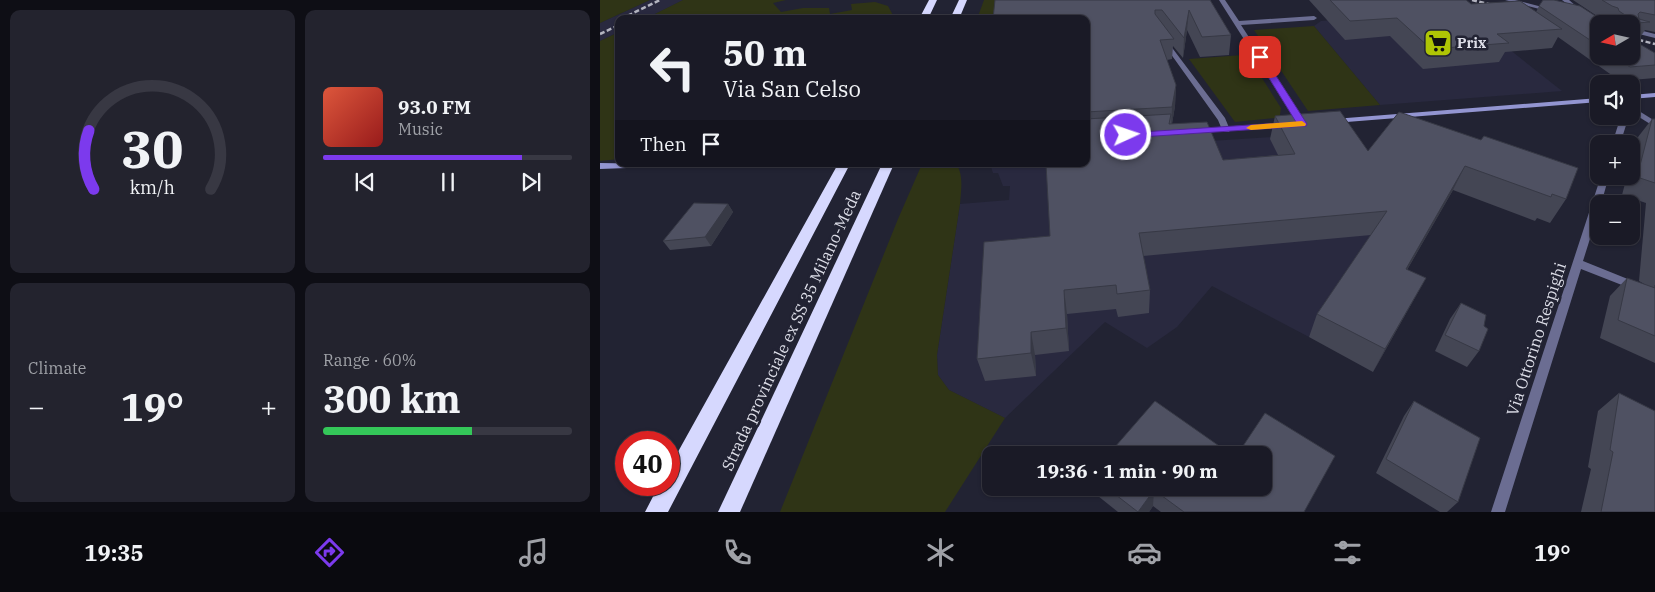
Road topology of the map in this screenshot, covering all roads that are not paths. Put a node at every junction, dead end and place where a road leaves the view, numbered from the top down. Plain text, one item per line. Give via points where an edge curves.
1 (933, 0) edge
2 (963, 0) edge
3 (1222, 0) edge
4 (1508, 0) edge
5 (1565, 0) edge
6 (1560, 12) edge
7 (1569, 14) edge
8 (925, 15) edge
9 (956, 15) edge
10 (1578, 16) junction
11 (1314, 18) dead end
12 (1587, 19) edge
13 (1239, 23) junction
14 (1158, 32) edge
15 (1640, 32) edge
16 (1655, 36) edge
17 (1655, 95) edge
18 (1640, 96) edge
19 (1590, 101) edge
20 (1640, 114) edge
21 (1330, 122) edge
22 (1311, 123) edge
23 (1302, 124) junction
24 (1655, 125) edge
25 (1226, 130) junction
26 (1186, 132) edge
27 (615, 165) edge
28 (600, 166) edge
29 (842, 167) edge
30 (887, 167) edge
31 (1603, 185) edge
32 (1577, 264) junction
33 (1655, 294) edge
34 (656, 512) edge
35 (729, 512) edge
36 (1498, 512) edge

1 - 8 highway
2 - 9 highway
3 - 13 street
4 - 6 street
5 - 10 street via 1579,11
7 - 10 street
10 - 12 street
11 - 13 street
13 - 23 street
14 - 25 street
15 - 16 street
17 - 18 street
19 - 21 street
20 - 24 street
22 - 23 street
23 - 25 street
25 - 26 street
27 - 28 street
29 - 34 highway, Strada provinciale ex SS 35 Milano-Meda
30 - 35 highway, Strada provinciale ex SS 35 Milano-Meda
31 - 32 street, Via Ottorino Respighi
32 - 33 street
32 - 36 street, Via Ottorino Respighi

